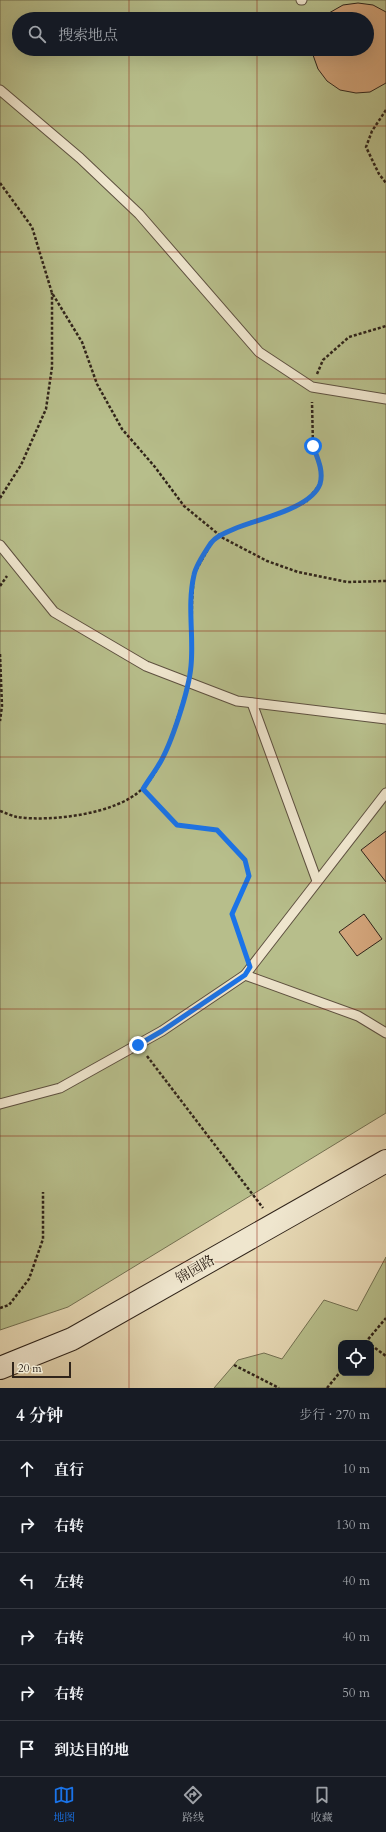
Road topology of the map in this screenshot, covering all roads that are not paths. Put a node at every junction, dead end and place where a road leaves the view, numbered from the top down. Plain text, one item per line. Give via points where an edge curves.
1 (0, 90) edge
2 (386, 399) edge
3 (0, 545) edge
4 (252, 703) junction
5 (386, 720) edge
6 (386, 793) edge
7 (317, 881) junction
8 (248, 971) junction
9 (386, 1033) edge
10 (0, 1104) edge
11 (386, 1161) edge
12 (0, 1368) edge

1 - 2 lane via 80,158 139,214 259,352 312,387
3 - 4 lane via 54,612 146,666 236,701
4 - 5 lane
4 - 7 lane
6 - 7 lane
7 - 8 lane
8 - 9 lane via 358,1016
8 - 10 lane via 162,1031 60,1088
11 - 12 street, 锦园路 via 72,1339

